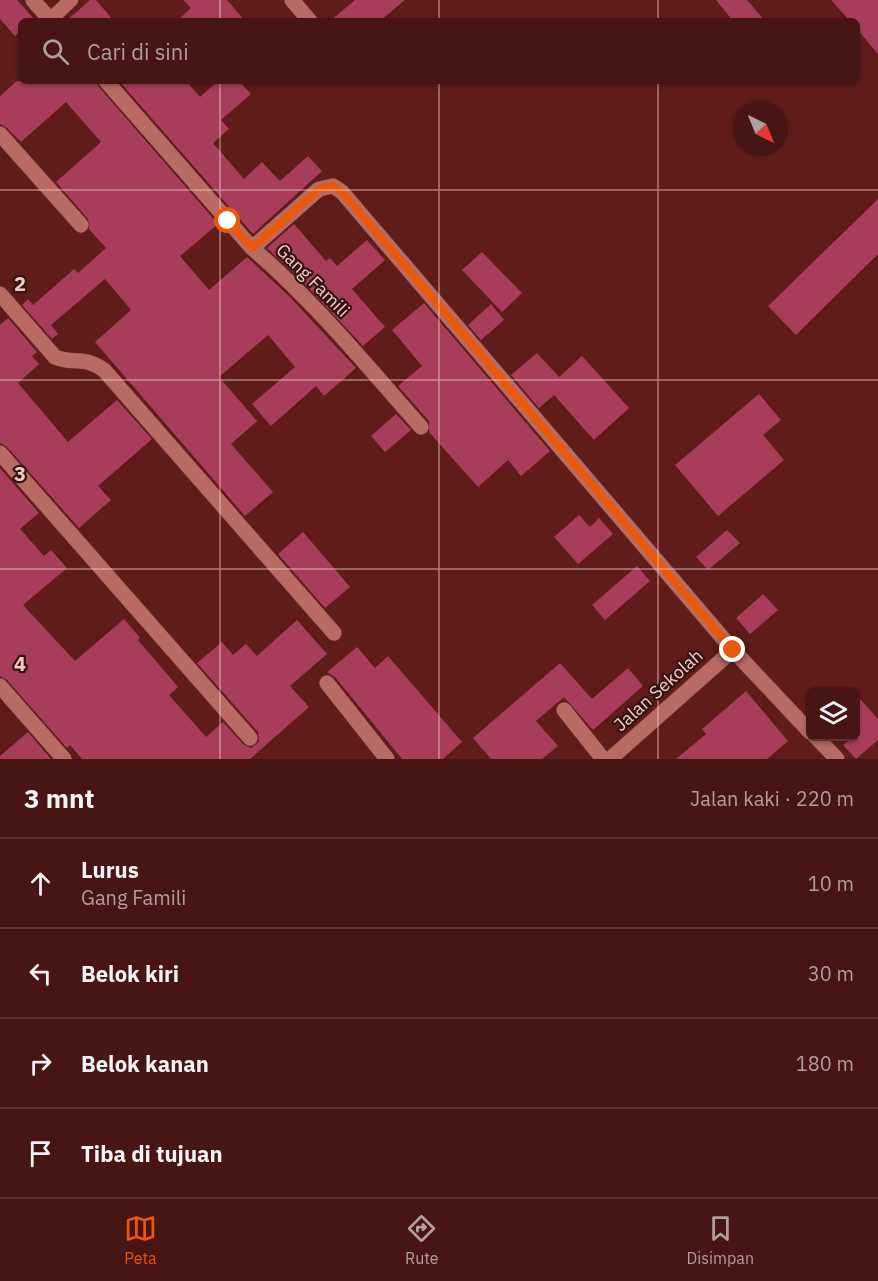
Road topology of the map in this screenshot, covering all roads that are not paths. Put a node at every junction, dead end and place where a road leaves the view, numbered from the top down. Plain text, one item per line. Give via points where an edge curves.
1 (33, 0) edge
2 (71, 0) edge
3 (292, 0) edge
4 (49, 18) edge
5 (53, 18) edge
6 (307, 18) edge
7 (109, 84) edge
8 (0, 134) edge
9 (81, 225) dead end
10 (252, 248) junction
11 (0, 294) edge
12 (421, 427) dead end
13 (0, 453) edge
14 (334, 633) dead end
15 (733, 650) junction
16 (327, 683) dead end
17 (0, 686) edge
18 (564, 710) dead end
19 (806, 728) edge
20 (250, 738) dead end
21 (820, 741) edge
22 (64, 759) edge
23 (387, 759) edge
24 (603, 759) edge
25 (610, 759) edge
26 (837, 759) edge

1 - 4 street
2 - 5 lane
3 - 6 street
7 - 10 street, Gang Famili
8 - 9 street
10 - 12 street, Gang Famili via 339,334
10 - 15 street via 319,189 333,186 342,192
11 - 14 street via 55,357 65,361 82,359 104,370
13 - 20 street
15 - 19 street
15 - 25 street, Jalan Sekolah
16 - 23 street
17 - 22 street
18 - 24 street
21 - 26 street

